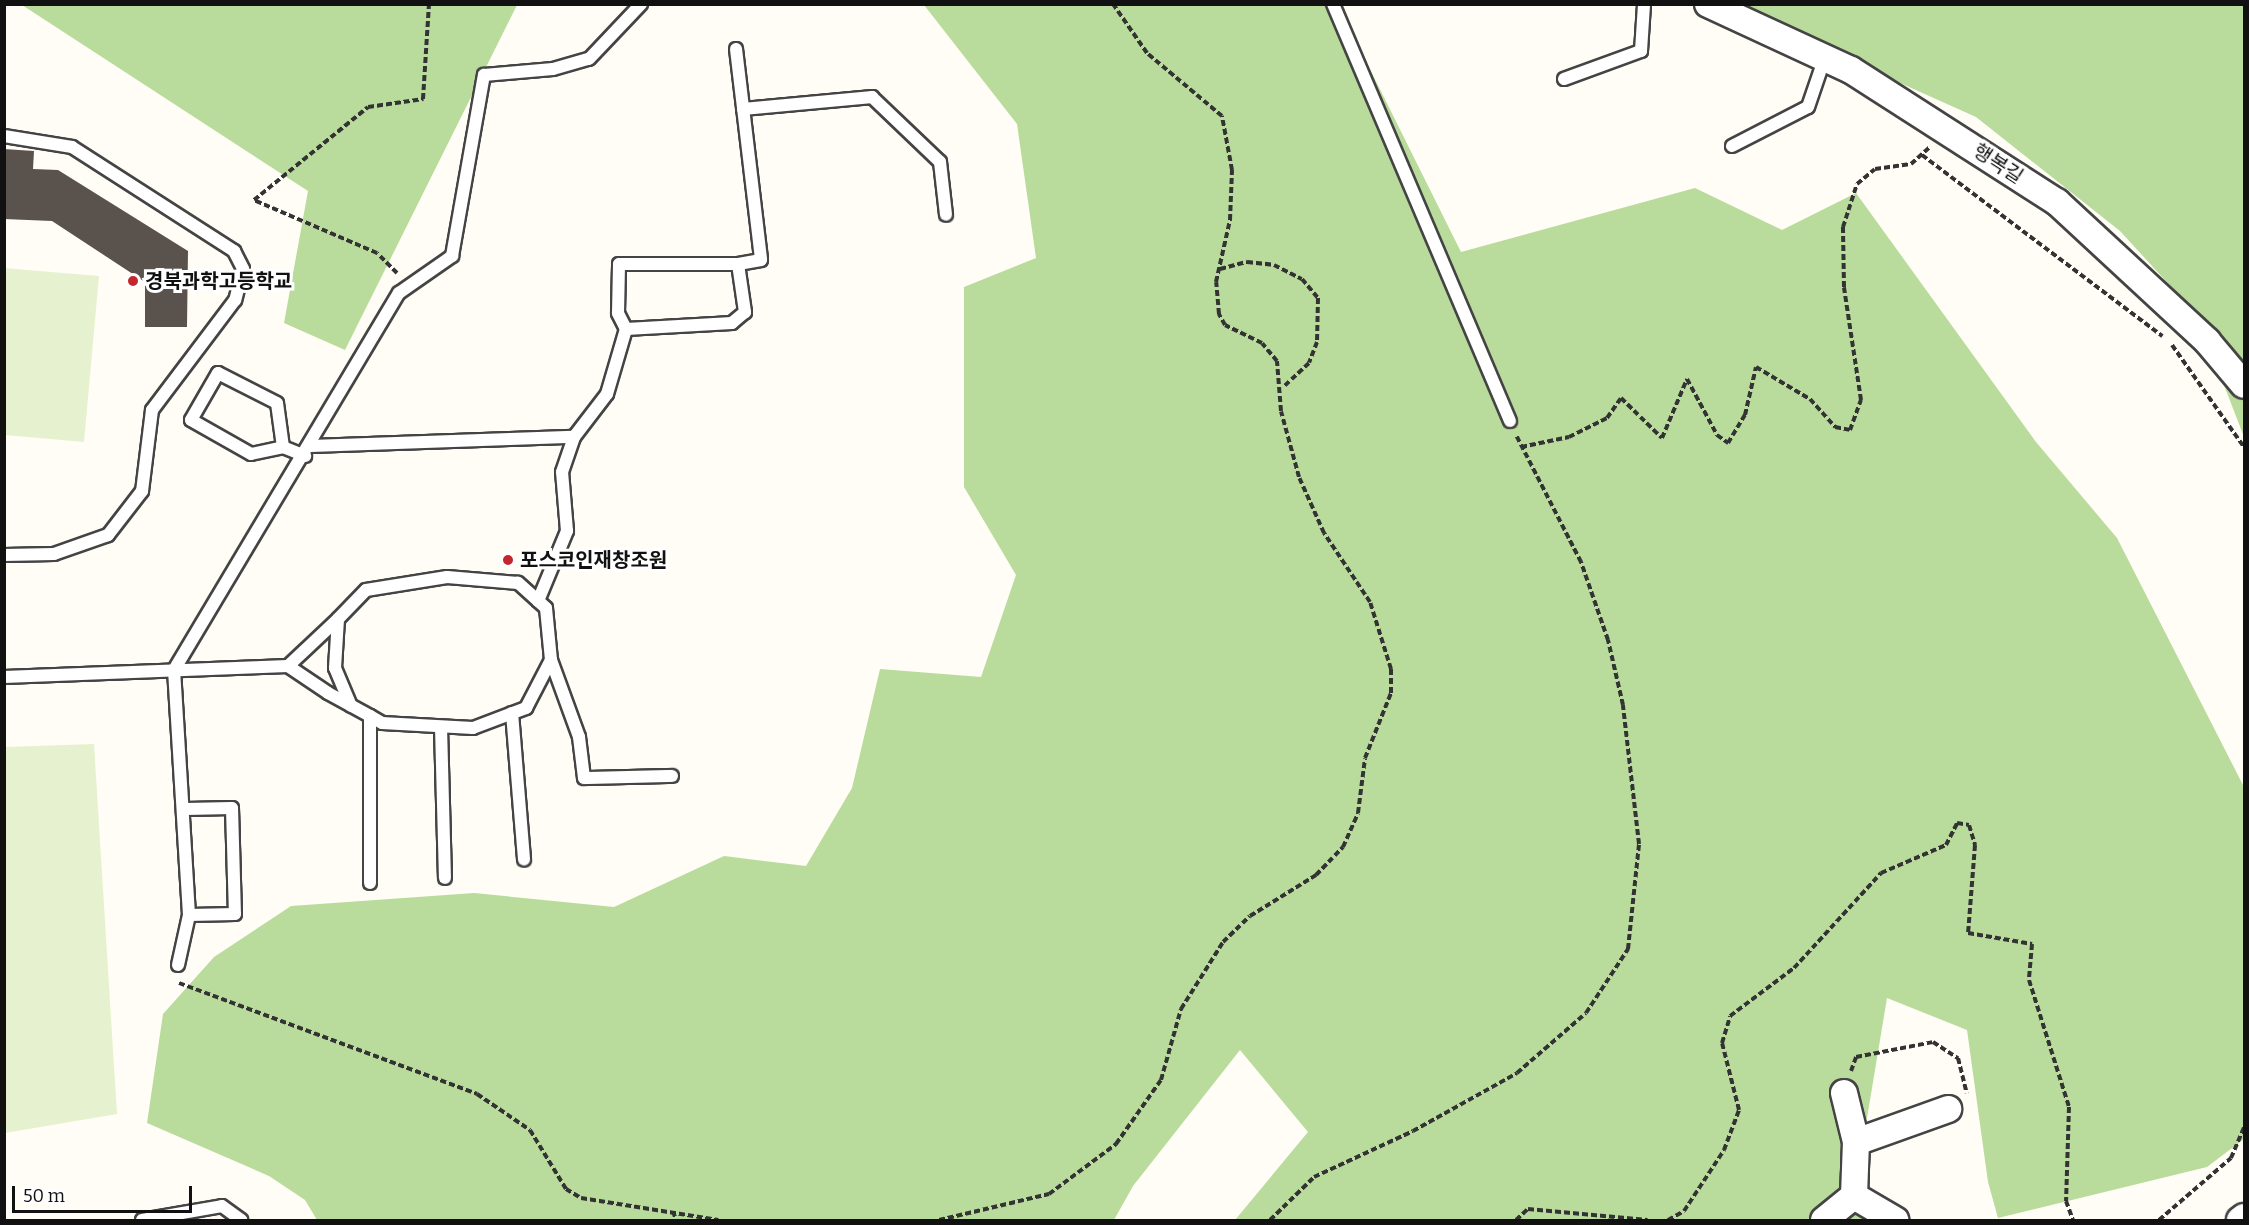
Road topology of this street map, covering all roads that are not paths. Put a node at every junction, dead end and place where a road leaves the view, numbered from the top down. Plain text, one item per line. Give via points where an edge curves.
1 (641, 4) edge
2 (1333, 4) edge
3 (1644, 4) edge
4 (1708, 4) edge
5 (736, 48) dead end
6 (1825, 57) junction
7 (1564, 79) dead end
8 (743, 109) junction
9 (4, 136) edge
10 (1732, 146) dead end
11 (946, 215) dead end
12 (738, 264) junction
13 (626, 329) junction
14 (2244, 386) edge
15 (1510, 421) dead end
16 (574, 437) junction
17 (283, 447) junction
18 (308, 451) junction
19 (4, 555) edge
20 (538, 601) junction
21 (338, 619) junction
22 (551, 660) junction
23 (288, 666) junction
24 (174, 670) junction
25 (4, 677) edge
26 (351, 706) junction
27 (512, 713) junction
28 (369, 716) junction
29 (441, 727) junction
30 (672, 776) dead end
31 (186, 809) junction
32 (524, 860) dead end
33 (445, 878) dead end
34 (370, 884) dead end
35 (189, 915) junction
36 (178, 965) road end
37 (1844, 1093) road end
38 (1948, 1110) road end
39 (1856, 1142) junction
40 (1854, 1196) junction
41 (2244, 1217) edge
42 (142, 1221) edge
43 (241, 1221) edge
44 (1824, 1221) edge
45 (1895, 1221) edge
46 (2240, 1221) edge

1 - 18 lane via 589,59 553,69 484,75 452,256 399,293
2 - 15 lane
3 - 7 lane via 1641,51
4 - 6 street, 행복길
5 - 8 lane
6 - 10 lane via 1808,107
6 - 14 street, 행복길 via 2057,202 2207,340
8 - 11 lane via 872,97 940,162
8 - 12 lane via 761,260
9 - 19 lane via 72,147 234,251 243,269 235,300 152,410 142,490 108,536 54,554
12 - 13 lane via 745,312 732,323
12 - 13 lane via 619,264 618,313
13 - 16 lane via 607,393
16 - 18 lane
16 - 20 lane via 562,472 567,531
17 - 17 lane via 251,454 190,420 218,373 277,403
17 - 18 lane
18 - 24 lane
20 - 21 lane via 518,583 447,577 366,590
20 - 22 lane via 546,608
21 - 23 lane
21 - 26 lane via 335,668
22 - 27 lane via 526,708
22 - 30 lane via 579,737 585,777
23 - 24 lane
23 - 26 lane
24 - 25 lane
24 - 31 lane
26 - 28 lane
27 - 29 lane via 473,728
27 - 32 lane
28 - 29 lane via 382,723
28 - 34 lane
29 - 33 lane
31 - 35 lane
31 - 35 lane via 232,808 234,872 235,914
35 - 36 lane
37 - 39 street
38 - 39 street
39 - 40 street
40 - 44 street
40 - 45 street
41 - 46 street
42 - 43 lane via 222,1206

